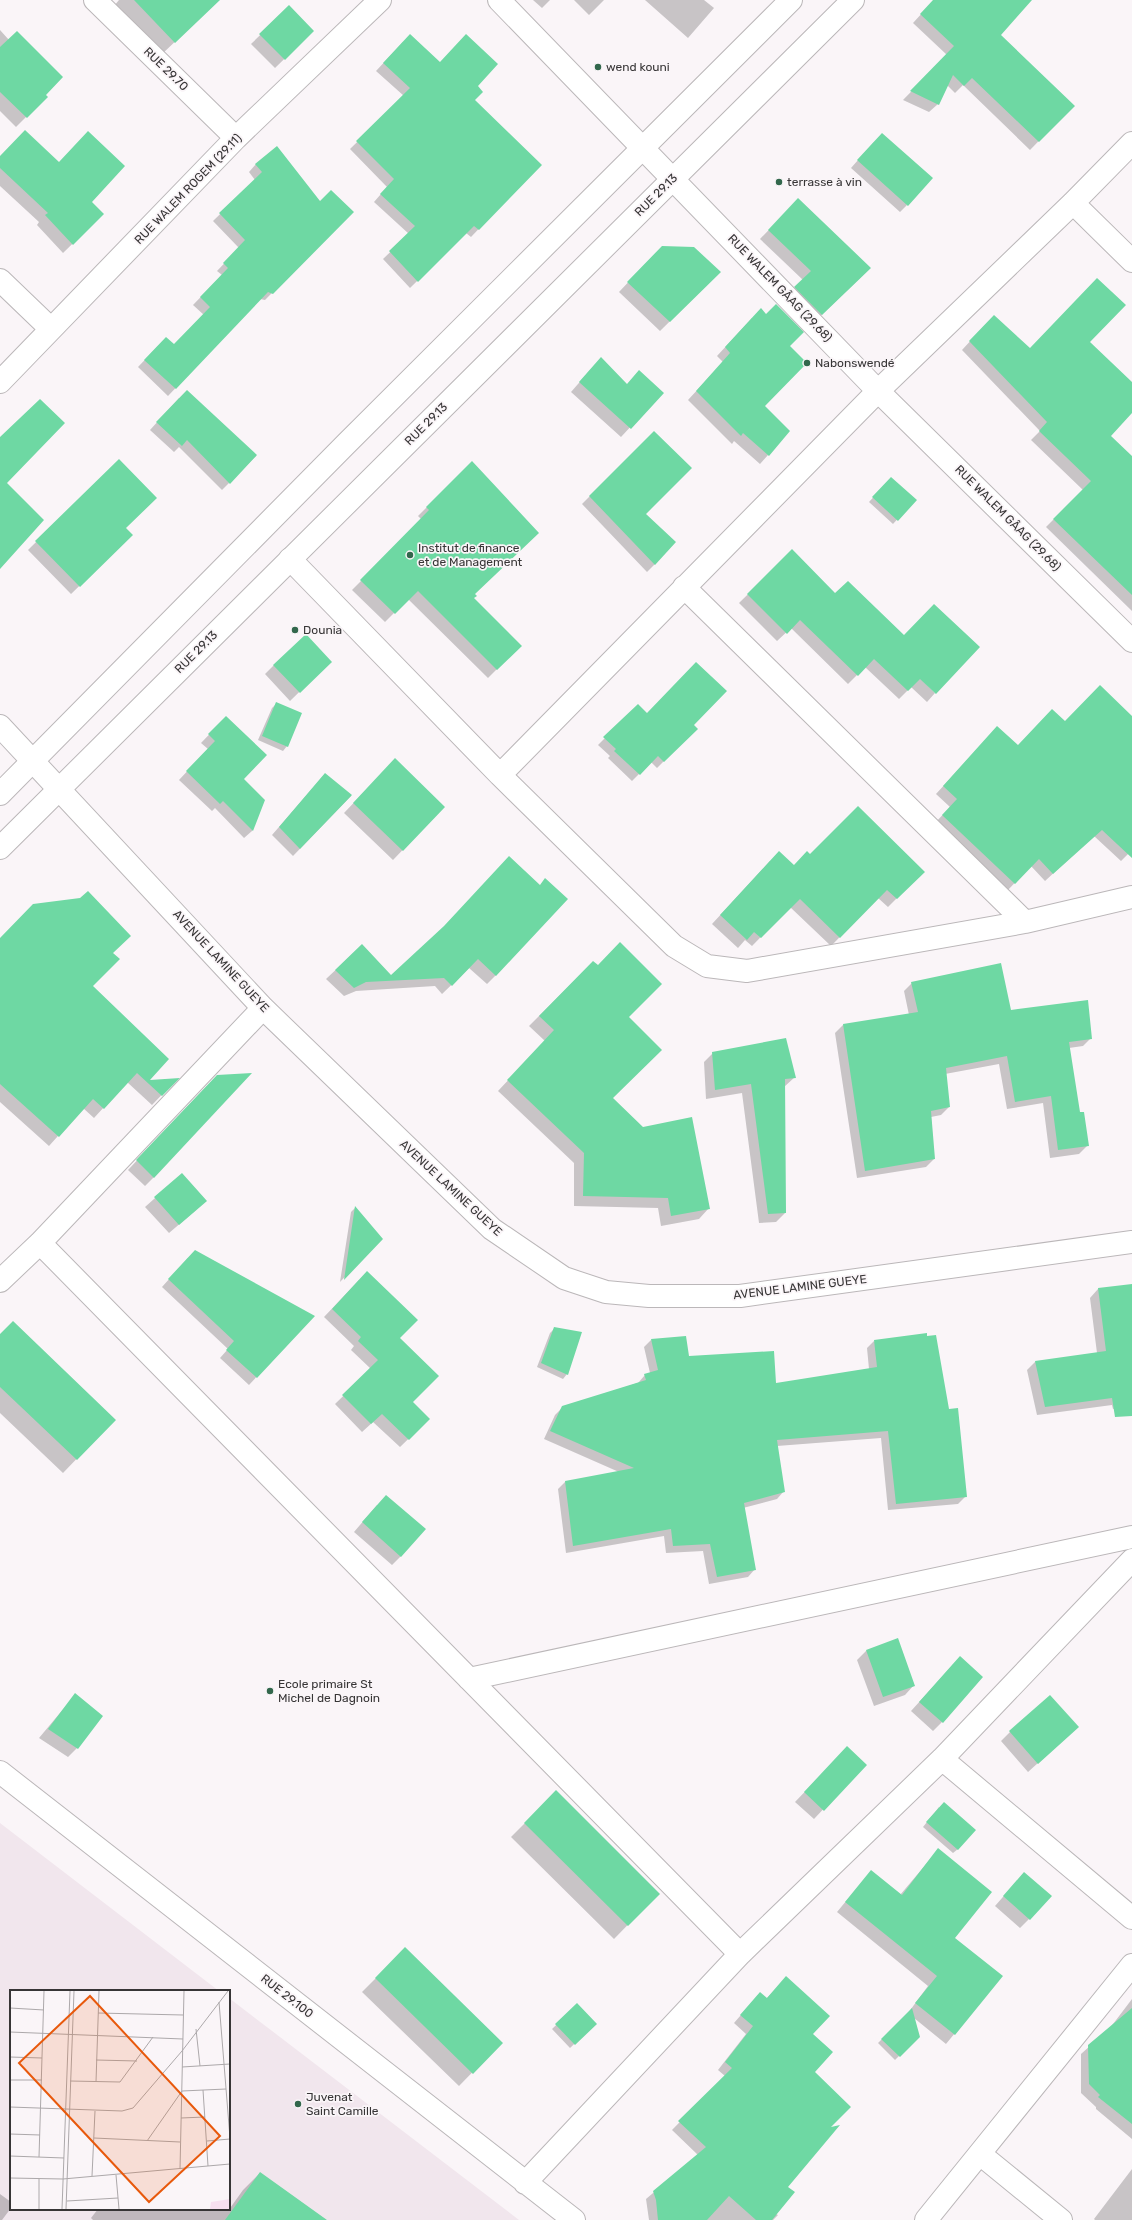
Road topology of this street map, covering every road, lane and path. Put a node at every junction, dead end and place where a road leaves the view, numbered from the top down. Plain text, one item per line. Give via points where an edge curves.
1 (96, 0) edge
2 (380, 0) edge
3 (499, 0) edge
4 (791, 0) edge
5 (853, 0) edge
6 (236, 138) junction
7 (1132, 143) edge
8 (644, 148) junction
9 (674, 178) junction
10 (1073, 203) junction
11 (1132, 261) edge
12 (0, 280) edge
13 (50, 329) junction
14 (0, 382) edge
15 (878, 390) junction
16 (290, 559) junction
17 (684, 587) junction
18 (1132, 641) edge
19 (0, 726) edge
20 (34, 760) junction
21 (500, 775) junction
22 (59, 787) junction
23 (0, 794) edge
24 (0, 848) edge
25 (1132, 897) edge
26 (1025, 922) junction
27 (263, 1008) junction
28 (1132, 1242) edge
29 (40, 1243) junction
30 (0, 1281) edge
31 (1132, 1537) edge
32 (1132, 1560) edge
33 (469, 1679) junction
34 (942, 1759) junction
35 (0, 1772) edge
36 (1132, 1918) edge
37 (740, 1954) junction
38 (1132, 1965) edge
39 (980, 2154) junction
40 (525, 2183) junction
41 (574, 2220) edge
42 (926, 2220) edge
43 (1061, 2220) edge

1 - 6 street, RUE 29.70
2 - 6 street, RUE WALEM ROGEM (29.11)
3 - 8 street, RUE WALEM GÂAG (29.68)
4 - 8 street
5 - 9 street, RUE 29.13
6 - 13 street, RUE WALEM ROGEM (29.11)
7 - 10 street
8 - 9 street, RUE WALEM GÂAG (29.68)
8 - 20 street via 341,449
9 - 15 street, RUE WALEM GÂAG (29.68)
9 - 16 street, RUE 29.13
10 - 11 street
10 - 15 street
12 - 13 street
13 - 14 street, RUE WALEM ROGEM (29.11)
15 - 17 street
15 - 18 street, RUE WALEM GÂAG (29.68)
16 - 21 street
16 - 22 street, RUE 29.13
17 - 21 street
17 - 26 street
19 - 20 street, AVENUE LAMINE GUEYE
20 - 22 street, AVENUE LAMINE GUEYE
20 - 23 street
21 - 26 street via 674,946 707,966 747,971
22 - 24 street, RUE 29.13
22 - 27 street, AVENUE LAMINE GUEYE
25 - 26 street
27 - 28 street, AVENUE LAMINE GUEYE via 492,1229 564,1278 606,1292 649,1296 740,1296
27 - 29 street
29 - 30 street
29 - 33 street
31 - 33 street
32 - 34 street
33 - 37 street
34 - 36 street
34 - 37 street
35 - 40 street, RUE 29.100
37 - 40 street
38 - 39 street
39 - 42 street
39 - 43 street
40 - 41 street, RUE 29.100

